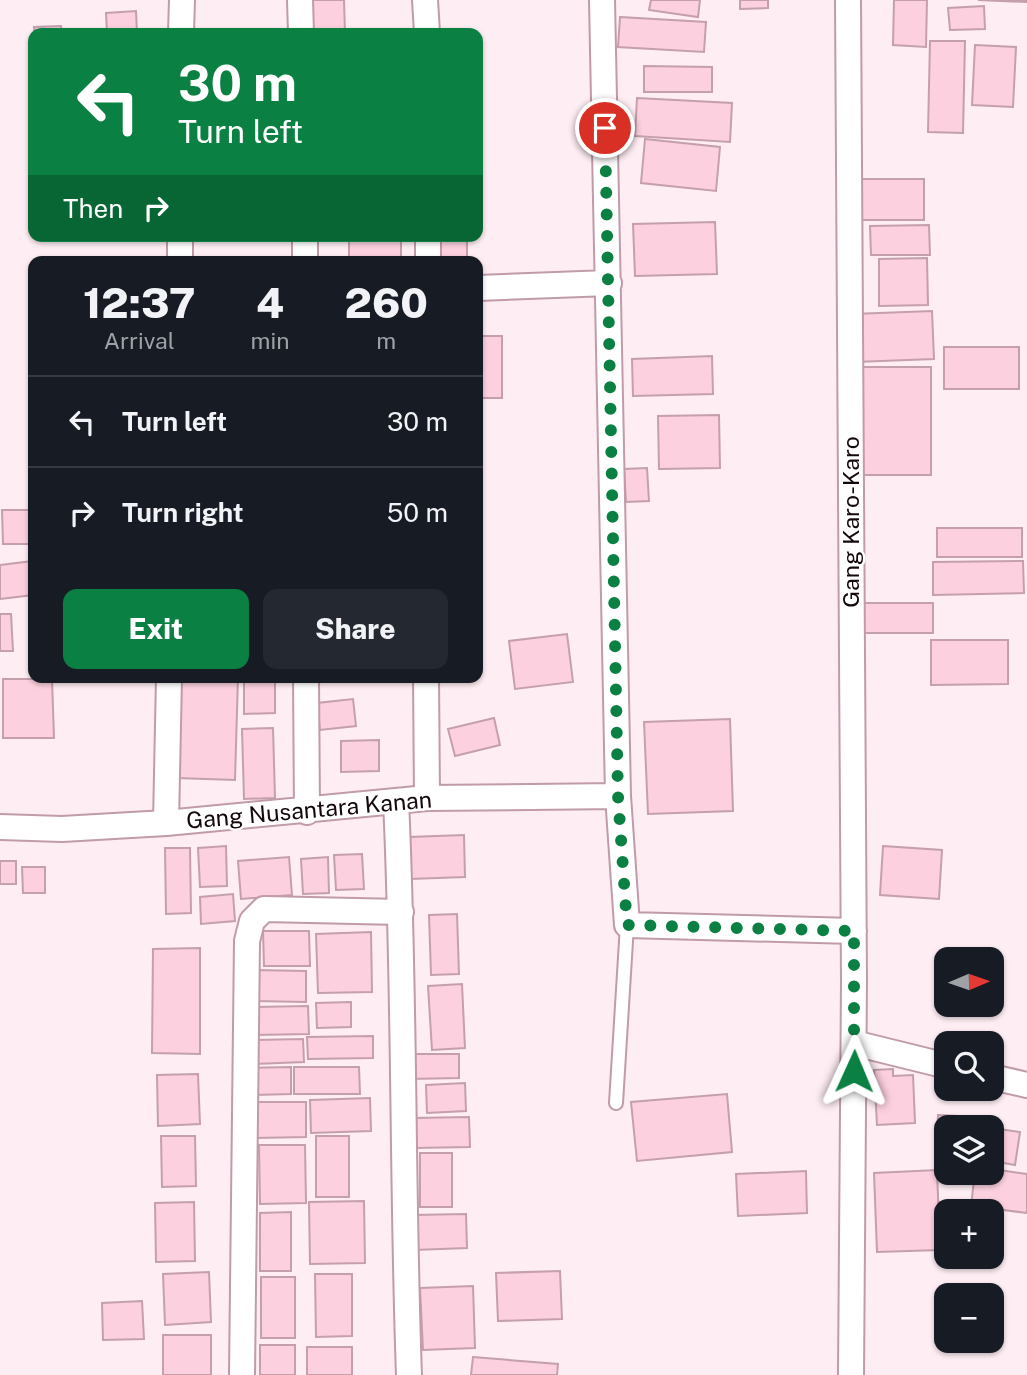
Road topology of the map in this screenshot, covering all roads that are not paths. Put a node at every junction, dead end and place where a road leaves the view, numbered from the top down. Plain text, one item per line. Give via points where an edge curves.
1 (182, 0) edge
2 (300, 0) edge
3 (425, 0) edge
4 (602, 0) edge
5 (848, 0) edge
6 (181, 28) edge
7 (301, 28) edge
8 (427, 28) edge
9 (609, 283) junction
10 (483, 288) edge
11 (169, 683) edge
12 (306, 683) edge
13 (426, 683) edge
14 (618, 796) junction
15 (427, 798) junction
16 (396, 800) junction
17 (307, 812) junction
18 (166, 823) junction
19 (0, 827) edge
20 (401, 912) junction
21 (627, 925) junction
22 (854, 931) junction
23 (854, 1043) junction
24 (934, 1063) edge
25 (1004, 1080) edge
26 (1027, 1085) edge
27 (616, 1103) dead end
28 (242, 1375) edge
29 (409, 1375) edge
30 (850, 1375) edge

1 - 6 street
2 - 7 street
3 - 8 street
4 - 9 street
5 - 22 street, Gang Karo-Karo
9 - 10 street
9 - 14 street
11 - 18 street
12 - 17 street
13 - 15 street
14 - 15 street, Gang Nusantara Kanan
14 - 21 street
15 - 16 street, Gang Nusantara Kanan
16 - 17 street, Gang Nusantara Kanan
16 - 20 street
17 - 18 street, Gang Nusantara Kanan
18 - 19 street, Gang Nusantara Kanan
20 - 28 street via 264,909 253,921 247,941
20 - 29 street
21 - 22 street
21 - 27 lane
22 - 23 street, Gang Karo-Karo
23 - 24 street
23 - 30 street, Gang Karo-Karo
25 - 26 street

